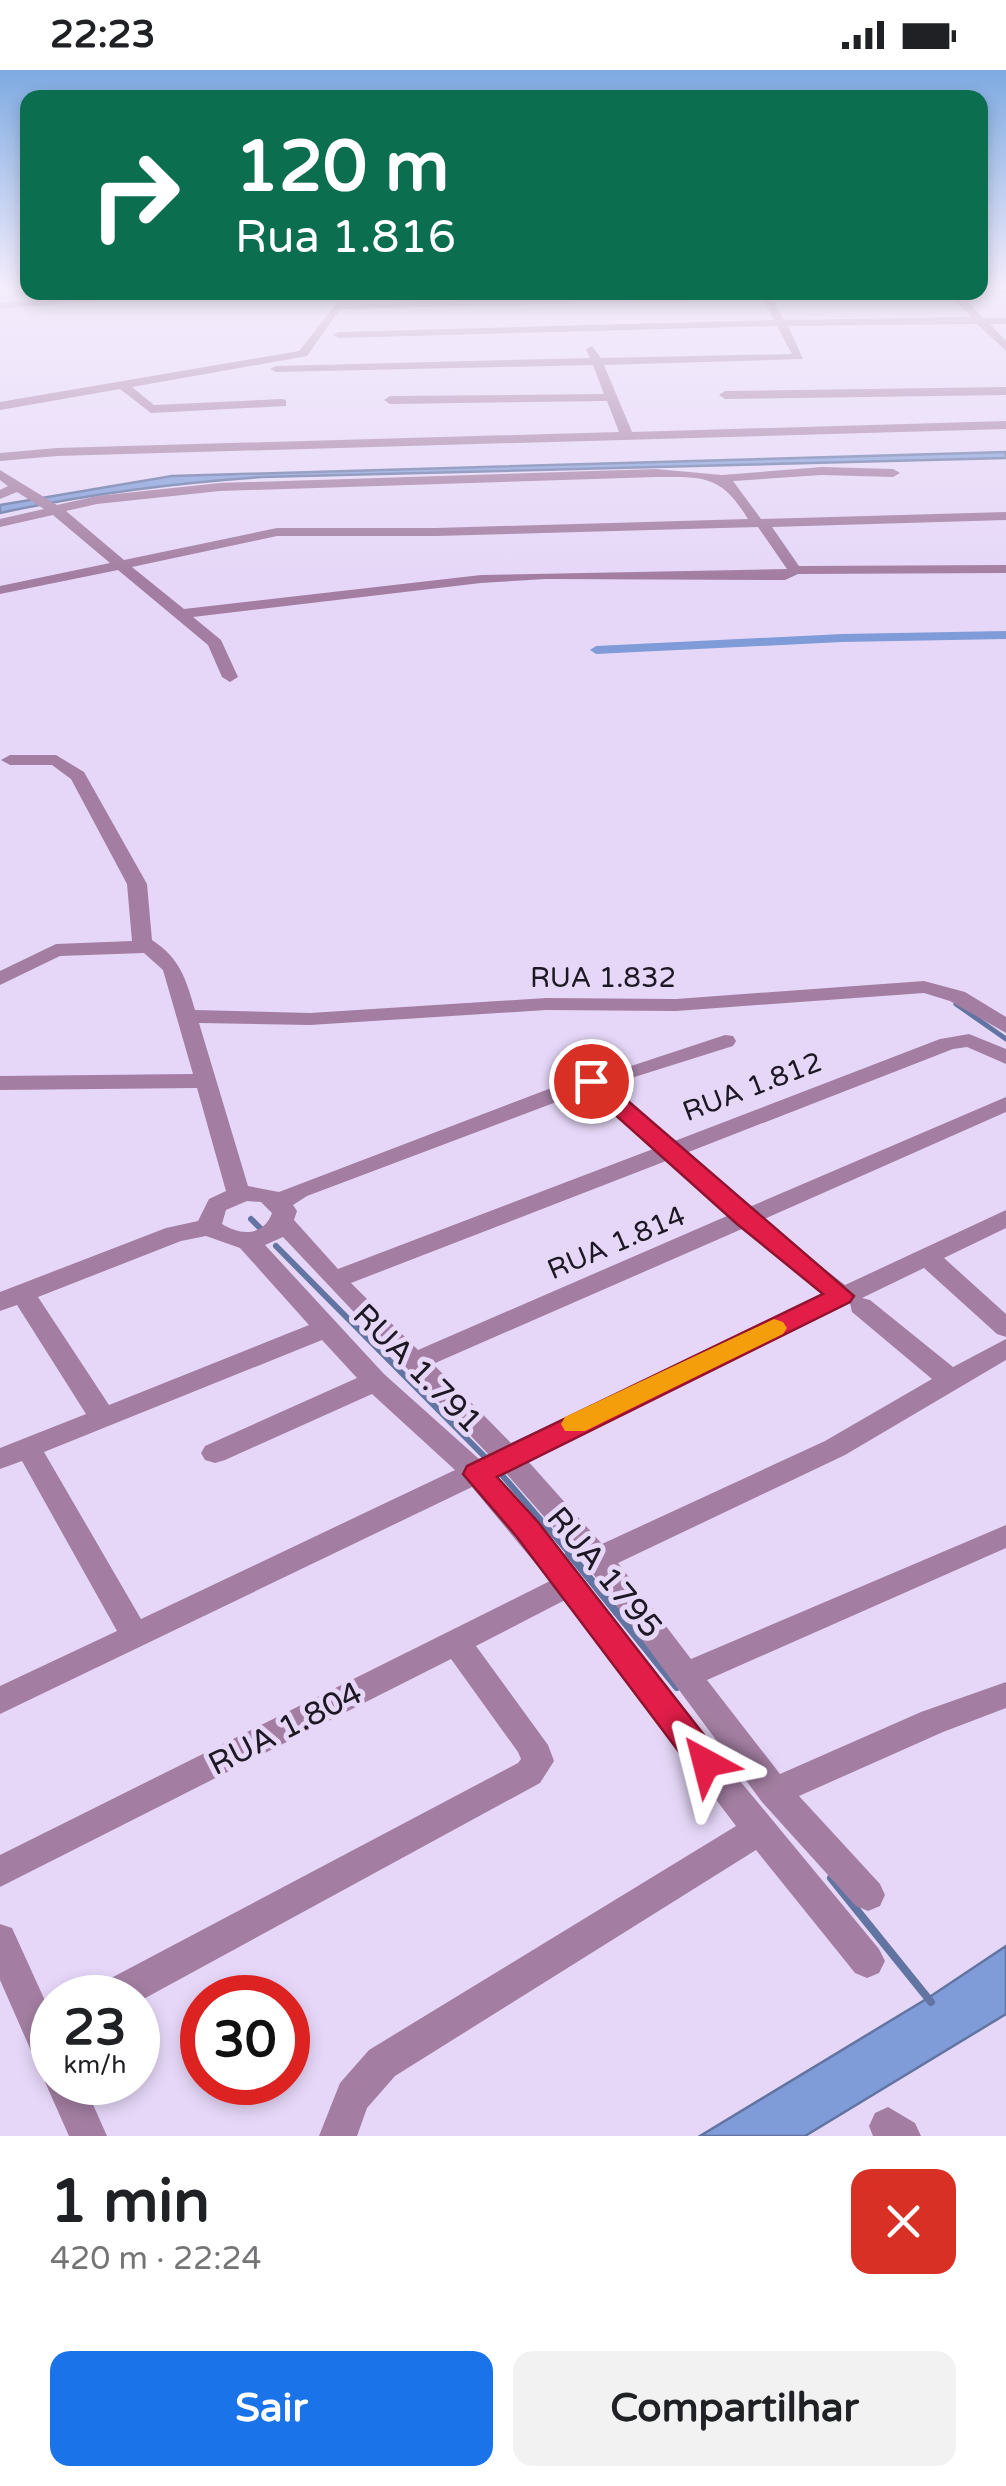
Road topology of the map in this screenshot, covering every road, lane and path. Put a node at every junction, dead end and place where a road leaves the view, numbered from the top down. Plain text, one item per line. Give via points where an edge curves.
1 (124, 383) edge
2 (605, 383) edge
3 (121, 384) junction
4 (1006, 391) edge
5 (725, 395) dead end
6 (610, 397) junction
7 (390, 400) dead end
8 (282, 403) dead end
9 (0, 406) edge
10 (1006, 425) edge
11 (626, 436) junction
12 (0, 457) edge
13 (0, 474) edge
14 (893, 474) dead end
15 (724, 478) junction
16 (18, 487) junction
17 (0, 495) edge
18 (54, 508) junction
19 (1006, 516) edge
20 (0, 522) edge
21 (759, 523) junction
22 (118, 564) junction
23 (1006, 569) edge
24 (795, 570) junction
25 (0, 590) edge
26 (182, 614) junction
27 (230, 676) dead end
28 (10, 760) dead end
29 (145, 948) junction
30 (0, 979) edge
31 (189, 1016) junction
32 (1006, 1027) edge
33 (726, 1040) dead end
34 (1006, 1057) edge
35 (591, 1081) junction
36 (203, 1082) junction
37 (0, 1083) edge
38 (1006, 1104) edge
39 (669, 1150) junction
40 (239, 1194) junction
41 (281, 1212) junction
42 (1006, 1218) edge
43 (745, 1219) junction
44 (210, 1227) junction
45 (247, 1242) junction
46 (926, 1256) junction
47 (334, 1280) junction
48 (11, 1297) edge
49 (851, 1301) junction
50 (327, 1328) junction
51 (1006, 1328) edge
52 (1006, 1348) edge
53 (414, 1362) junction
54 (951, 1380) junction
55 (375, 1381) junction
56 (102, 1416) junction
57 (28, 1448) junction
58 (214, 1453) dead end
59 (507, 1456) junction
60 (0, 1459) edge
61 (477, 1474) junction
62 (1006, 1536) edge
63 (598, 1559) junction
64 (570, 1584) junction
65 (136, 1637) junction
66 (456, 1642) junction
67 (688, 1674) junction
68 (1006, 1696) edge
69 (0, 1701) edge
70 (774, 1792) junction
71 (759, 1830) junction
72 (0, 1872) edge
73 (868, 1895) dead end
74 (0, 1940) edge
75 (867, 1961) dead end
76 (153, 1975) edge
77 (30, 2001) edge
78 (74, 2105) edge
79 (88, 2136) edge
80 (338, 2136) edge

1 - 3 street
2 - 6 street
3 - 8 street via 151,409
3 - 9 street
4 - 5 street
6 - 7 street
6 - 11 street
10 - 11 street
11 - 12 street
13 - 16 street
14 - 15 street
15 - 18 street via 605,473 290,482
15 - 21 street
16 - 17 street
16 - 18 street
18 - 20 street
18 - 22 street
19 - 21 street
21 - 22 street via 288,531
21 - 24 street
22 - 25 street
22 - 26 street
23 - 24 street
24 - 26 street via 785,576 481,578
26 - 27 street via 215,643
28 - 29 street via 56,760 78,776 142,899
29 - 30 street via 56,950
29 - 31 street via 173,970
31 - 32 street, RUA 1.832 via 310,1019 546,1004 676,1006 924,987 968,1000
31 - 36 street
33 - 35 street
34 - 39 street, RUA 1.812 via 970,1040 948,1044
35 - 39 street
35 - 41 street via 300,1191
36 - 37 street
36 - 40 street
38 - 43 street, RUA 1.814
39 - 43 street
39 - 47 street, RUA 1.812
40 - 41 street via 269,1196
40 - 44 street via 211,1210
41 - 45 street via 276,1231
41 - 47 street, RUA 1795
42 - 46 street
43 - 49 street
43 - 53 street, RUA 1.814
44 - 45 street
44 - 48 street via 175,1234
45 - 50 street, RUA 1.791
46 - 49 street
46 - 51 street
47 - 53 street, RUA 1795
48 - 56 street
49 - 54 street
49 - 59 street
50 - 55 street, RUA 1.791
50 - 56 street
52 - 54 street
53 - 59 street, RUA 1795
54 - 63 street via 835,1448
55 - 58 street
55 - 61 street, RUA 1.791
56 - 57 street
57 - 60 street
57 - 65 street
59 - 61 street
59 - 63 street, RUA 1795
61 - 64 street, RUA 1.791
61 - 65 street
62 - 67 street
63 - 67 street, RUA 1795
64 - 66 street, RUA 1.804
64 - 71 street, RUA 1.791
65 - 69 street
66 - 72 street, RUA 1.804
66 - 76 street via 532,1745 538,1761 530,1773
67 - 70 street, RUA 1795
68 - 70 street
70 - 73 street, RUA 1795
71 - 75 street, RUA 1.791
71 - 80 street via 382,2063 353,2096
74 - 77 street
78 - 79 street

